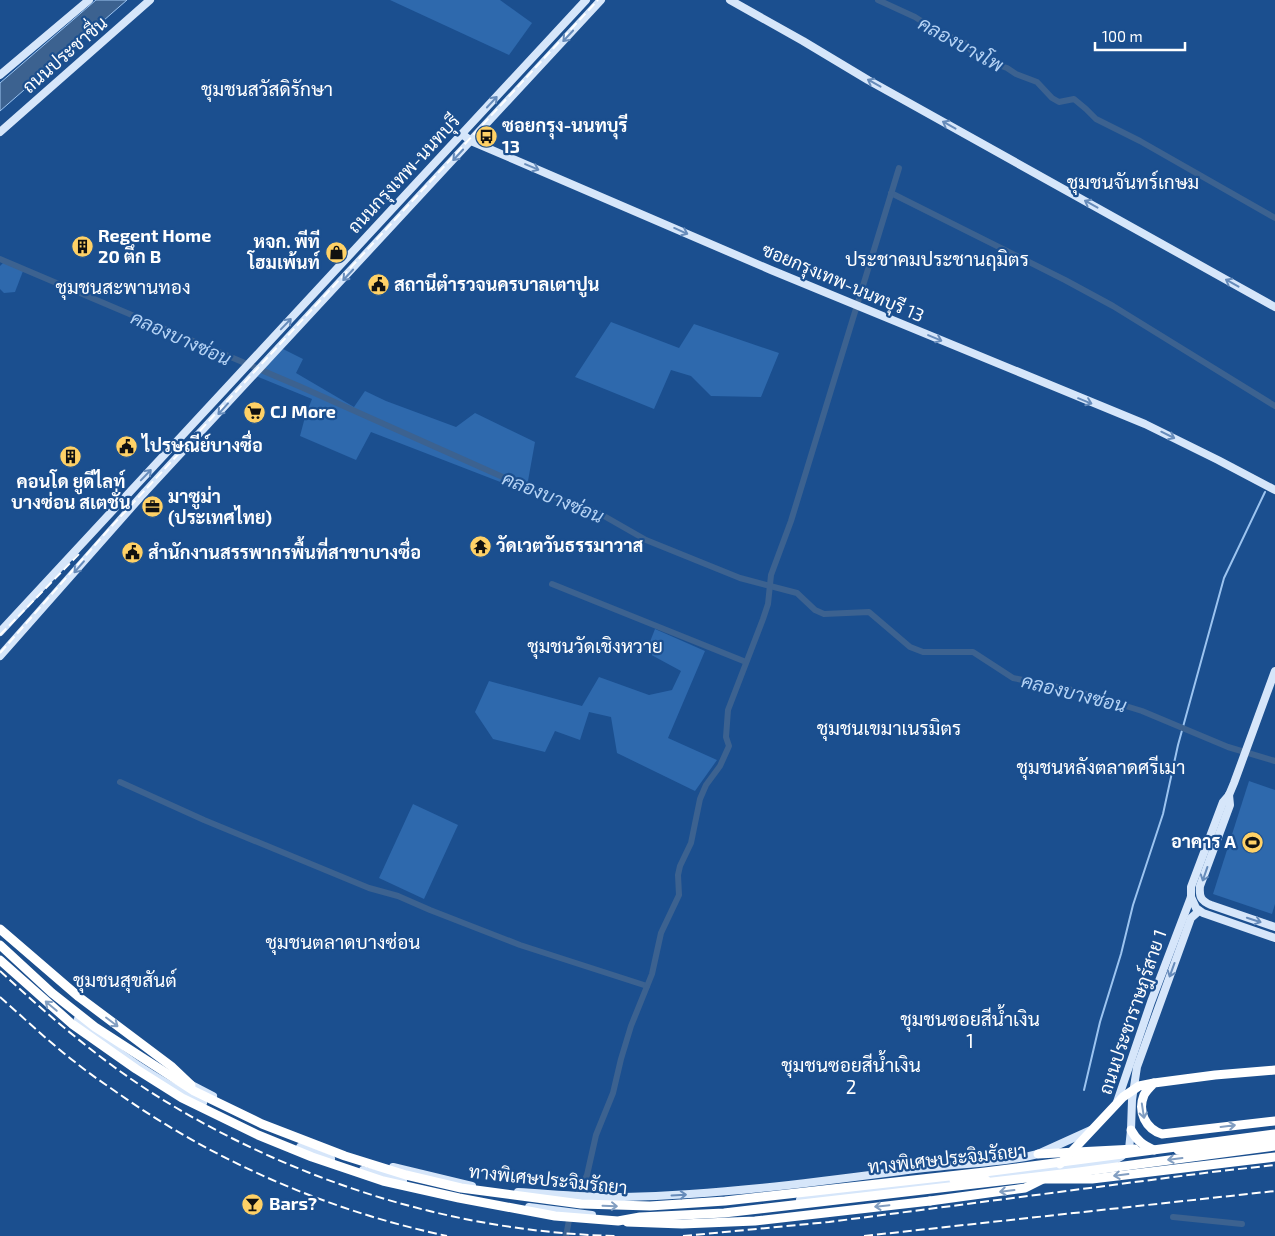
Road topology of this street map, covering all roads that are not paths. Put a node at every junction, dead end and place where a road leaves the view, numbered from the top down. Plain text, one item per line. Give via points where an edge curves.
1 (89, 0) edge
2 (150, 0) edge
3 (586, 0) edge
4 (601, 0) edge
5 (730, 0) edge
6 (0, 75) edge
7 (0, 132) edge
8 (462, 134) junction
9 (471, 141) junction
10 (326, 282) junction
11 (335, 288) junction
12 (1275, 307) edge
13 (1275, 490) edge
14 (101, 523) junction
15 (112, 531) junction
16 (0, 632) edge
17 (0, 656) edge
18 (1275, 671) edge
19 (1229, 794) junction
20 (1191, 897) junction
21 (1199, 911) junction
22 (1275, 927) edge
23 (0, 929) edge
24 (1275, 938) edge
25 (1172, 944) junction
26 (0, 947) edge
27 (1180, 947) junction
28 (0, 960) edge
29 (91, 1030) junction
30 (1275, 1070) edge
31 (1154, 1083) junction
32 (191, 1085) junction
33 (1275, 1121) edge
34 (1131, 1130) junction
35 (1275, 1134) edge
36 (1275, 1140) edge
37 (1275, 1146) edge
38 (1128, 1149) junction
39 (1154, 1150) junction
40 (1038, 1154) junction
41 (1275, 1157) edge
42 (954, 1180) junction
43 (618, 1221) junction

1 - 6 main road
2 - 7 main road, ถนนประชาชื่น
8 -> 3 main road, ถนนกรุงเทพ-นนทบุรี
4 -> 9 main road, ถนนกรุงเทพ-นนทบุรี
12 -> 5 main road
8 - 9 main road, ซอยกรุงเทพ-นนทบุรี 13
8 - 10 main road, ถนนกรุงเทพ-นนทบุรี
9 -> 11 main road, ถนนกรุงเทพ-นนทบุรี
9 -> 13 main road, ซอยกรุงเทพ-นนทบุรี 13 via 1123,416
10 - 11 main road
14 -> 10 main road, ถนนกรุงเทพ-นนทบุรี
11 -> 15 main road, ถนนกรุงเทพ-นนทบุรี
14 - 15 main road
14 - 16 main road, ถนนกรุงเทพ-นนทบุรี
15 -> 17 main road, ถนนกรุงเทพ-นนทบุรี
18 - 19 main road, ถนนประชาราษฎร์สาย 1
19 - 20 main road, ถนนประชาราษฎร์สาย 1 via 1223,802 1191,887
19 -> 22 main road, ถนนประชาราษฎร์สาย 1 via 1230,805 1200,886 1200,896 1204,903
20 - 21 main road
20 - 25 main road, ถนนประชาราษฎร์สาย 1
21 - 24 main road
21 - 27 main road, ถนนประชาราษฎร์สาย 1 via 1191,918
23 -> 32 highway via 60,982 171,1066
25 - 27 main road
25 - 40 main road, ถนนประชาราษฎร์สาย 1 via 1112,1113 1100,1126
26 - 29 main road
26 -> 35 highway, ทางพิเศษประจิมรัถยา, bridge via 95,1027 194,1091 262,1124 345,1156 461,1188 581,1204 650,1206 725,1201 1004,1170
27 -> 34 main road, ถนนประชาราษฎร์สาย 1 via 1137,1067
43 -> 28 highway, ทางพิเศษประจิมรัถยา, bridge via 529,1212 421,1190 358,1173 258,1135 136,1070 72,1024
29 - 32 main road, ถนนประชาราษฎร์สาย 1
29 - 42 main road via 189,1096 259,1131 357,1168 460,1195 555,1211 649,1218
30 - 31 highway
31 -> 33 highway via 1144,1094 1142,1104 1143,1115 1154,1132 1162,1134
31 -> 43 highway, bridge via 1139,1086 1123,1096 1057,1167 1025,1188 755,1221 682,1224
32 -> 40 main road, ถนนประชาราษฎร์สาย 1 via 274,1125 359,1157 462,1184 499,1190 642,1197 725,1192
34 - 38 main road, ถนนประชาราษฎร์สาย 1
34 - 39 highway via 1135,1138
36 - 39 highway via 1204,1150
37 -> 43 highway, ทางพิเศษประจิมรัถยา, bridge via 724,1213
38 - 39 highway
38 - 40 highway
38 - 42 main road via 1116,1160 1098,1164
41 -> 42 highway via 1092,1179

